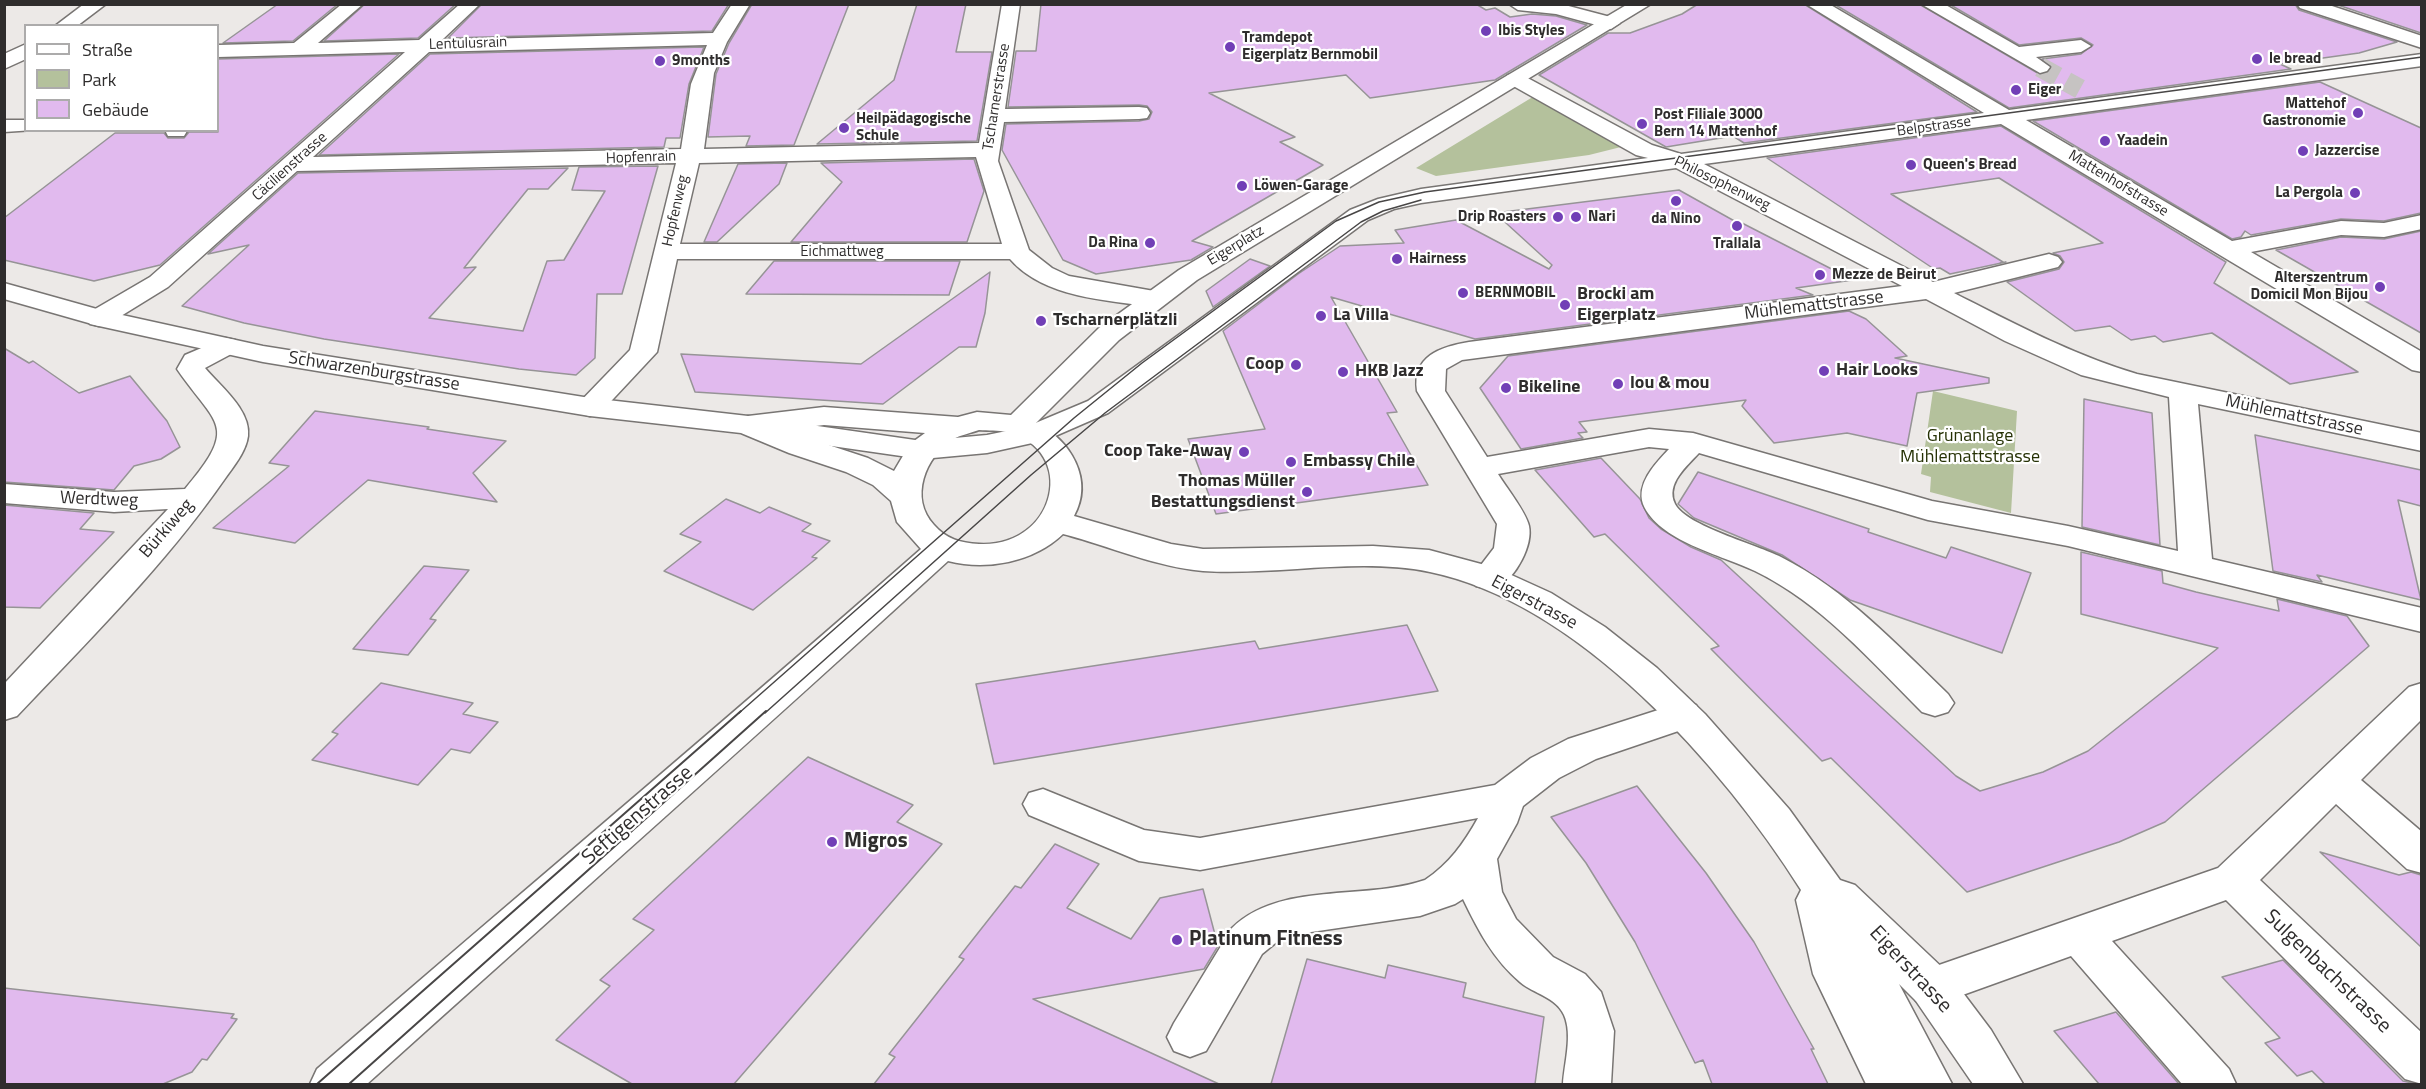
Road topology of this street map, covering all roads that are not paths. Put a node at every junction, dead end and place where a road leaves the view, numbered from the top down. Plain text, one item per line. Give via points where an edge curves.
1 (97, 4) edge
2 (354, 4) edge
3 (471, 4) edge
4 (741, 4) edge
5 (1011, 4) edge
6 (1518, 4) edge
7 (1642, 4) edge
8 (1815, 4) edge
9 (1930, 4) edge
10 (2306, 4) edge
11 (1611, 23) junction
12 (67, 24) edge
13 (719, 39) junction
14 (2421, 42) edge
15 (424, 46) junction
16 (2081, 46) dead end
17 (299, 49) junction
18 (219, 51) edge
19 (2016, 54) junction
20 (2421, 60) edge
21 (2040, 67) tunnel mouth
22 (1515, 79) junction
23 (2080, 89) tunnel mouth
24 (2106, 104) junction
25 (1139, 113) dead end
26 (993, 116) junction
27 (2005, 117) junction
28 (4, 126) edge
29 (24, 126) edge
30 (988, 150) junction
31 (692, 156) junction
32 (1680, 161) junction
33 (294, 164) junction
34 (1340, 184) junction
35 (1351, 220) junction
36 (2421, 222) edge
37 (2227, 249) junction
38 (667, 251) junction
39 (1017, 252) junction
40 (2049, 262) dead end
41 (4, 291) edge
42 (1928, 291) junction
43 (1154, 299) junction
44 (99, 318) junction
45 (225, 346) junction
46 (2421, 364) edge
47 (2183, 393) junction
48 (590, 407) junction
49 (748, 425) junction
50 (957, 426) junction
51 (1027, 429) junction
52 (1693, 442) junction
53 (2421, 442) edge
54 (922, 450) junction
55 (1479, 468) junction
56 (4, 493) edge
57 (194, 498) junction
58 (905, 498) junction
59 (1055, 521) junction
60 (942, 548) junction
61 (2196, 567) junction
62 (1488, 578) junction
63 (2421, 620) edge
64 (2421, 696) edge
65 (1935, 703) dead end
66 (4, 707) edge
67 (1683, 715) junction
68 (2336, 781) junction
69 (1506, 798) junction
70 (1043, 804) dead end
71 (2421, 857) edge
72 (1476, 858) junction
73 (1808, 867) junction
74 (2233, 880) junction
75 (2078, 934) junction
76 (1932, 987) junction
77 (1190, 1036) dead end
78 (2421, 1064) edge
79 (334, 1084) edge
80 (1587, 1084) edge
81 (1890, 1084) edge
82 (1928, 1084) edge
83 (1999, 1084) edge
84 (2212, 1084) edge

1 - 12 street
2 - 17 street
3 - 15 street, Cäcilienstrasse
4 - 13 street, Hopfenweg
5 - 26 street, Tscharnerstrasse
6 - 11 street
7 - 11 street, Eigerplatz
8 - 27 street, Mattenhofstrasse
9 - 19 street
10 - 14 street
11 - 22 street, Eigerplatz
13 - 15 street, Lentulusrain
13 - 31 street, Hopfenweg via 700,84
15 - 17 street, Lentulusrain
15 - 33 street, Cäcilienstrasse
16 - 19 street
17 - 18 street, Lentulusrain
19 - 21 street
20 - 24 street, Belpstrasse
22 - 32 street, Philosophenweg via 1644,150
22 - 34 street, Eigerplatz
23 - 24 street
24 - 27 street, Belpstrasse
25 - 26 street
26 - 30 street, Tscharnerstrasse
27 - 32 street, Belpstrasse
27 - 37 street, Mattenhofstrasse
28 - 29 street
30 - 31 street, Hopfenrain
30 - 39 street, Tscharnerstrasse via 988,170
31 - 33 street, Hopfenrain
31 - 38 street, Hopfenweg via 686,166
32 - 35 street, Belpstrasse via 1446,191 1386,204
32 - 42 street, Philosophenweg
33 - 44 street, Cäcilienstrasse via 159,282
34 - 35 street via 1354,206
34 - 43 street, Eigerplatz
35 - 51 street, Belpstrasse via 1098,407
36 - 37 street via 2384,230 2341,228
37 - 46 street, Mattenhofstrasse
38 - 39 street, Eichmattweg
38 - 48 street, Hopfenweg via 643,352
39 - 43 street via 1025,263 1056,279
40 - 42 street
41 - 44 street, Schwarzenburgstrasse
42 - 47 street, Mühlemattstrasse via 2069,360 2115,377
42 - 55 street, Mühlemattstrasse via 1446,356 1430,370 1431,392
43 - 51 street, Eigerplatz via 1095,347
44 - 45 street, Schwarzenburgstrasse
45 - 48 street, Schwarzenburgstrasse
45 - 57 street, Bürkiweg via 195,361 191,369 228,413 234,434 226,458
47 - 53 street, Mühlemattstrasse
47 - 61 street
48 - 49 street, Schwarzenburgstrasse
49 - 50 street, Schwarzenburgstrasse via 824,416
49 - 54 street, Schwarzenburgstrasse
49 - 58 street, Schwarzenburgstrasse via 882,476
50 - 51 street via 985,420
50 - 54 street via 941,433
51 - 54 street via 987,444
51 - 59 street via 1057,453 1068,477 1067,499
52 - 55 street via 1649,438
52 - 61 street via 1928,510 2068,536
52 - 65 street via 1661,479 1657,493 1661,508 1683,526 1802,584 1846,618
54 - 58 street via 908,473
55 - 62 street, Mühlemattstrasse via 1507,513 1514,534 1509,556
56 - 57 street, Werdtweg via 114,502
57 - 66 street, Bürkiweg
58 - 60 street via 918,529
59 - 60 street via 1036,541 1003,553 972,555
59 - 62 street, Eigerstrasse via 1190,559 1237,562 1387,557 1431,561
60 - 79 street, Seftigenstrasse
61 - 63 street
62 - 67 street, Eigerstrasse via 1533,598 1596,638
64 - 68 street
67 - 69 street via 1561,758
67 - 73 street, Eigerstrasse via 1765,809
68 - 71 street
68 - 74 street
69 - 70 street via 1200,854 1139,845
69 - 72 street via 1497,823
72 - 77 street via 1457,880 1420,899 1275,920 1258,930 1247,941
72 - 80 street via 1481,893 1501,932 1538,970 1569,988 1585,1006 1591,1031
73 - 76 street, Eigerstrasse
73 - 81 street, Eigerstrasse via 1835,974
73 - 82 street, Eigerstrasse via 1870,971
74 - 75 street
74 - 78 street, Sulgenbachstrasse
75 - 76 street
75 - 84 street
76 - 83 street, Eigerstrasse

